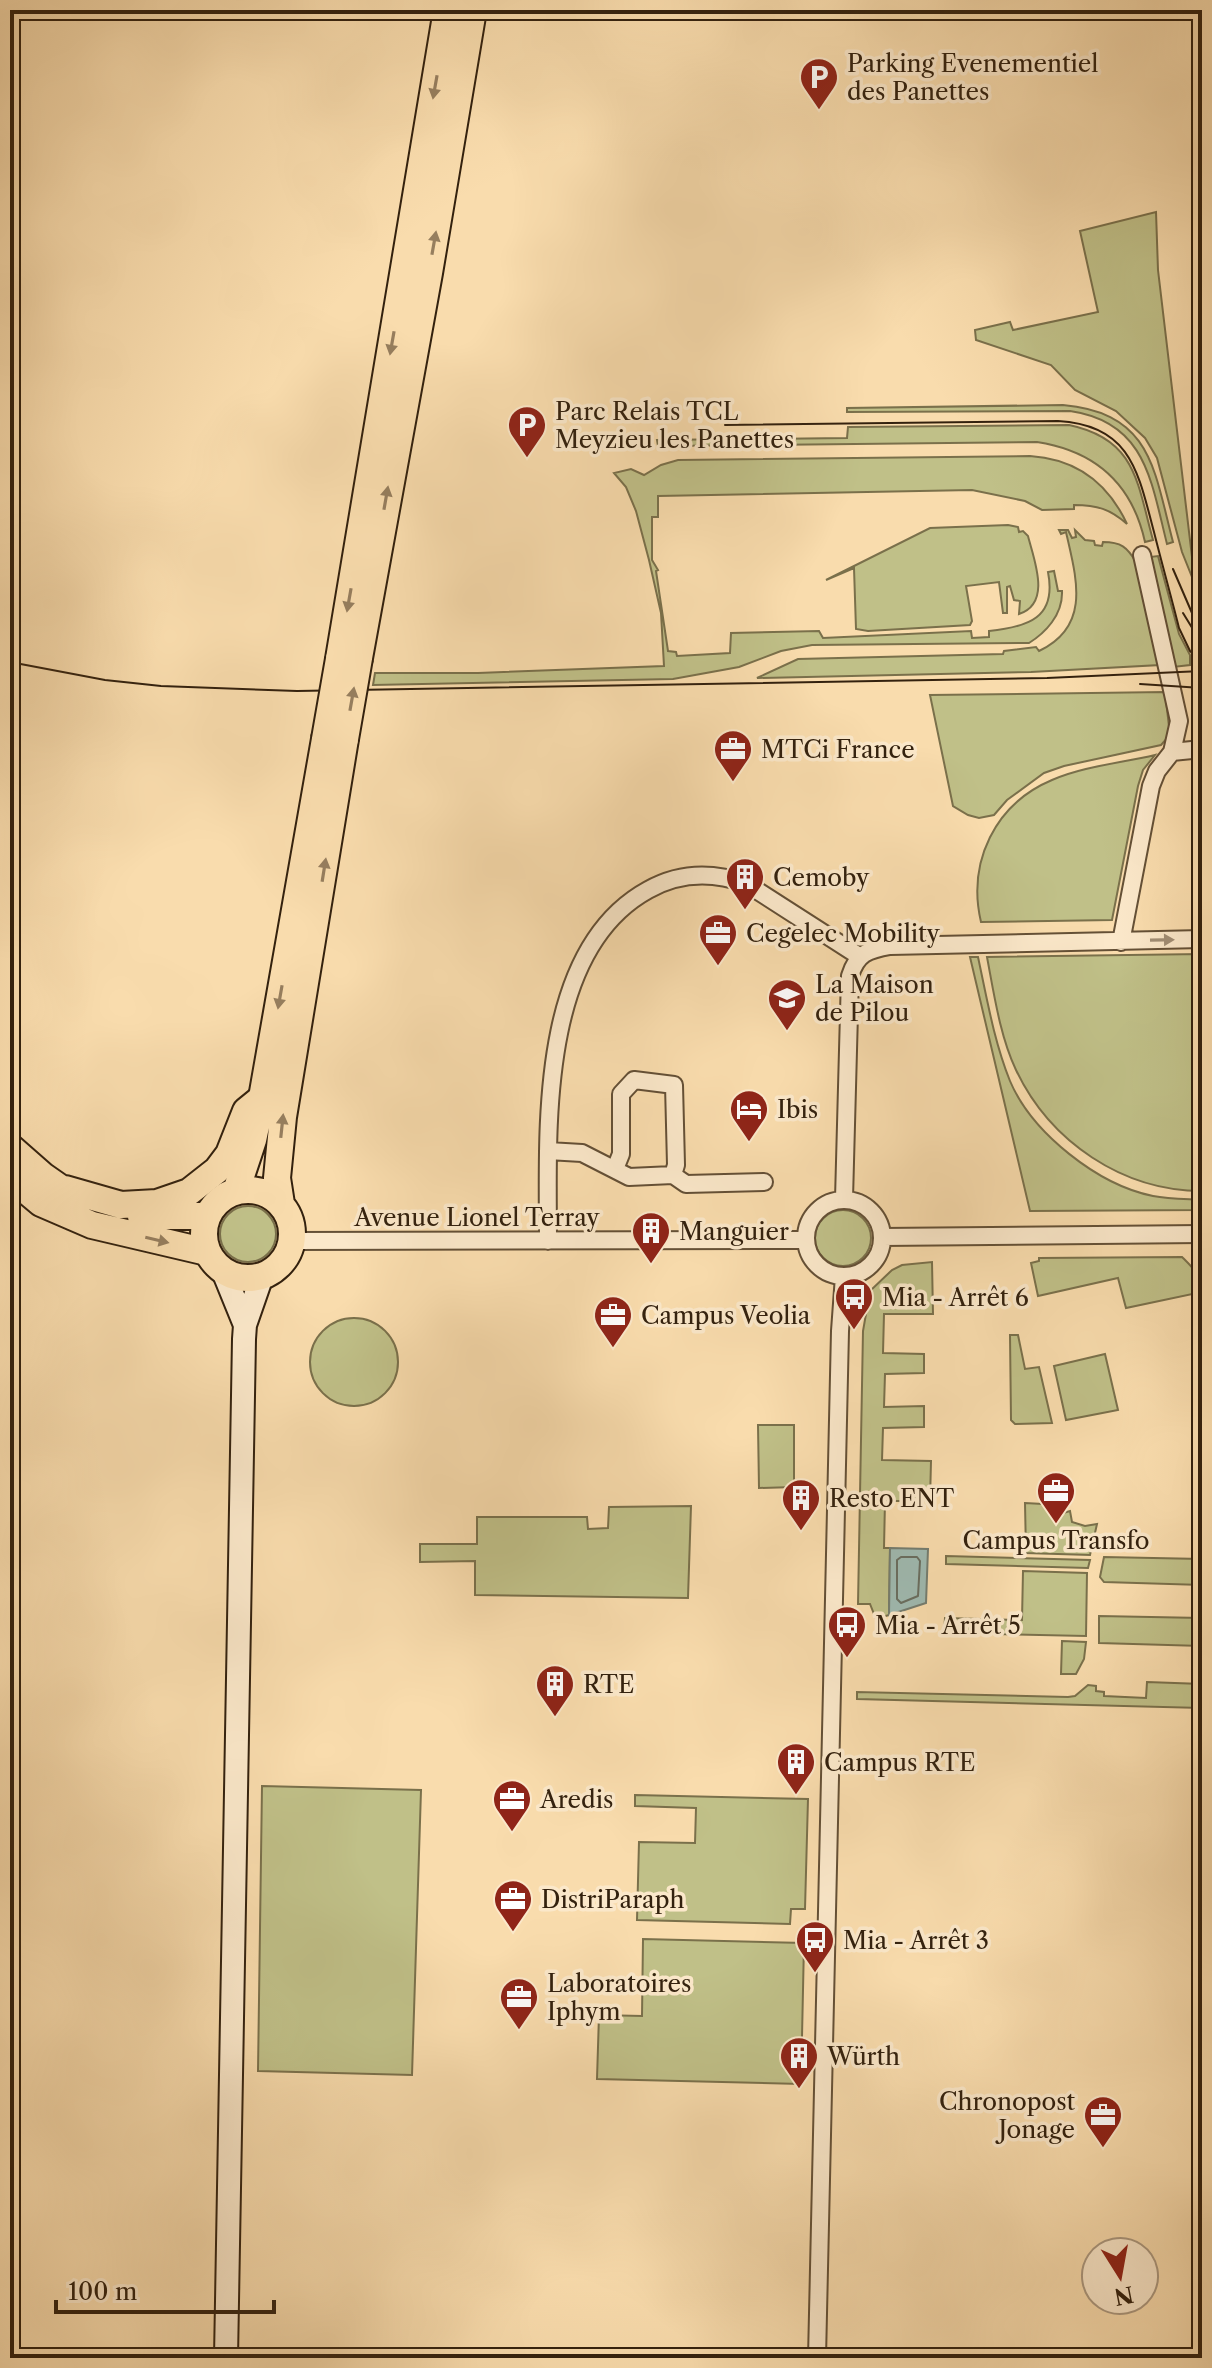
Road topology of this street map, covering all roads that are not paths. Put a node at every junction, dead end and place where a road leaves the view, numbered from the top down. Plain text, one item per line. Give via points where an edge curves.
1 (447, 10) edge
2 (473, 10) edge
3 (1142, 555) dead end
4 (349, 659) junction
5 (335, 739) junction
6 (1202, 749) edge
7 (1172, 752) junction
8 (1202, 939) edge
9 (1121, 942) junction
10 (859, 956) junction
11 (262, 1098) junction
12 (10, 1147) edge
13 (548, 1151) junction
14 (615, 1169) junction
15 (673, 1175) junction
16 (10, 1177) edge
17 (764, 1182) dead end
18 (65, 1189) junction
19 (236, 1191) junction
20 (844, 1199) junction
21 (281, 1204) junction
22 (207, 1216) junction
23 (1202, 1234) edge
24 (882, 1237) junction
25 (805, 1240) junction
26 (292, 1241) junction
27 (548, 1241) junction
28 (215, 1262) junction
29 (262, 1276) junction
30 (844, 1276) junction
31 (245, 1325) junction
32 (226, 2358) edge
33 (817, 2358) edge

1 -> 4 main road
4 -> 2 main road via 429,273
3 - 7 street via 1179,721
4 - 5 main road, bridge
5 -> 11 main road
21 -> 5 main road via 277,1178 283,1117
6 - 7 street
7 - 9 street via 1151,786
9 -> 8 street
9 - 10 street via 890,946
10 - 13 street via 728,877 683,877 637,896 589,948 570,993 555,1054
10 - 20 street via 849,989
11 - 18 main road via 246,1111 217,1170 189,1192 157,1203 121,1205
11 - 19 main road
12 - 18 main road
13 - 14 street via 582,1153
13 - 27 street
14 - 15 street via 629,1177
14 - 15 street via 621,1154 621,1094 634,1080 674,1085
15 - 17 street via 686,1184
16 -> 28 main road via 41,1203 92,1225
18 - 22 main road via 73,1198 117,1213
19 - 21 main road via 260,1191
19 - 22 main road
20 - 24 street via 867,1207
20 - 25 street via 812,1216
21 - 26 main road
22 - 28 main road via 204,1228
23 - 24 street
24 - 30 street via 875,1260
25 - 27 street, Avenue Lionel Terray
25 - 30 street via 821,1269
26 - 27 street, Avenue Lionel Terray
26 - 29 main road via 282,1262
28 - 29 main road via 242,1278
28 - 31 main road
29 - 31 main road
30 - 33 street
31 - 32 main road

